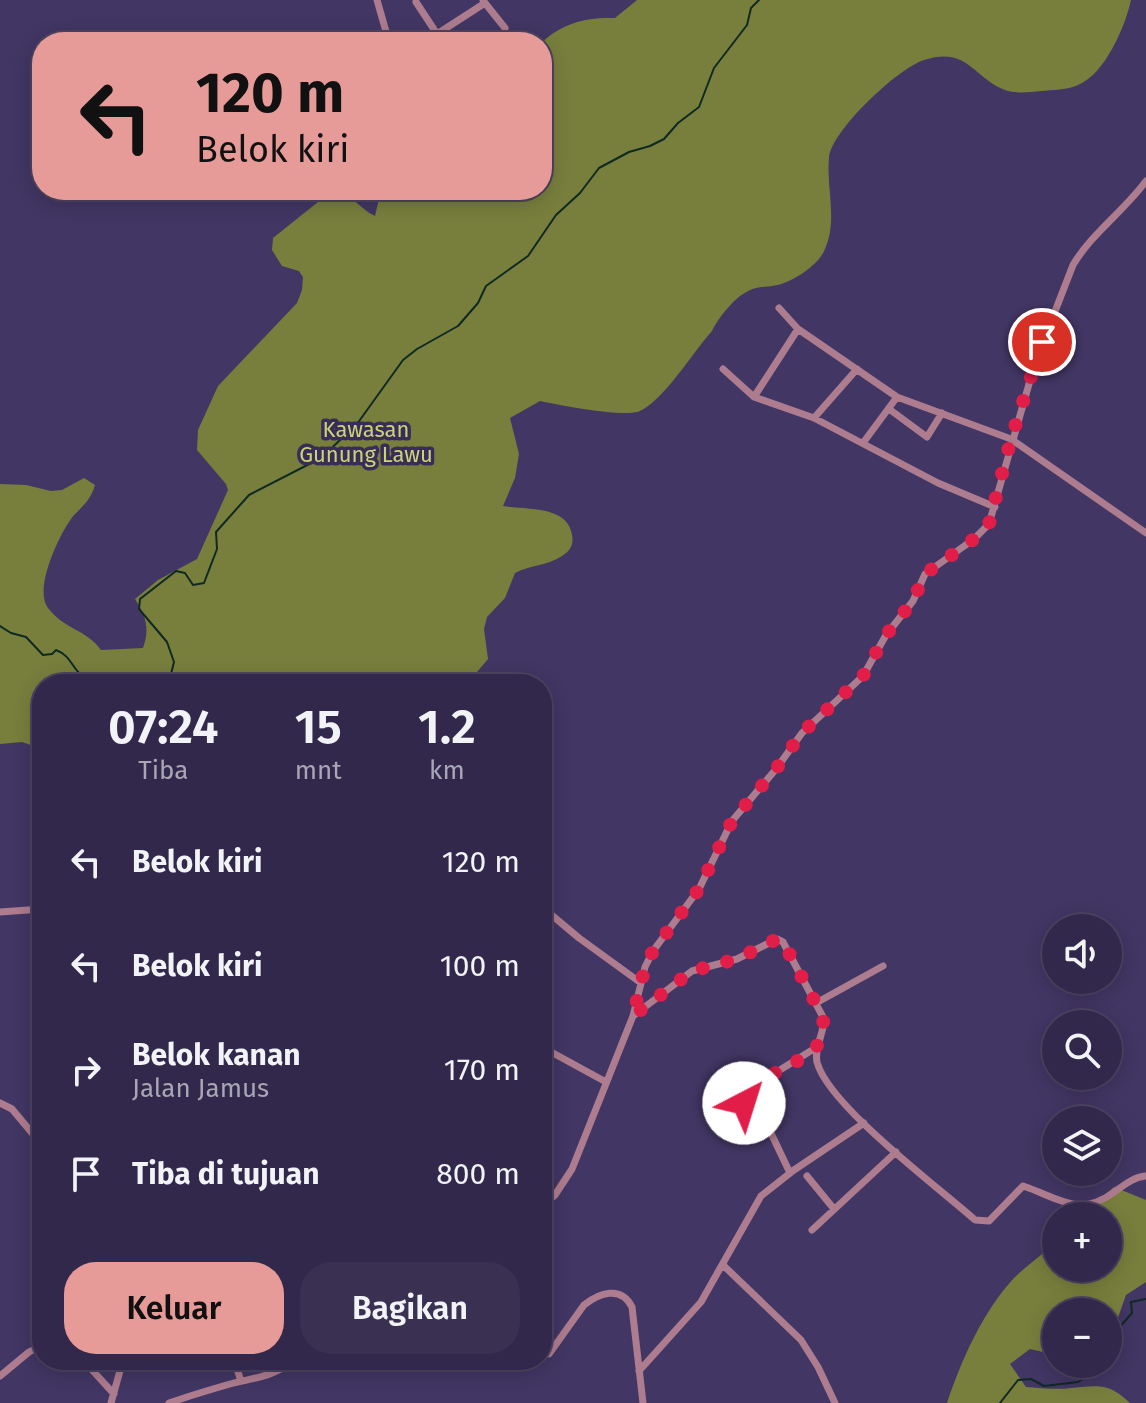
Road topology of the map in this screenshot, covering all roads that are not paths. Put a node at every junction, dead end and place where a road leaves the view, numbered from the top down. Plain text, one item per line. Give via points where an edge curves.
1 (377, 0) edge
2 (484, 1) edge
3 (416, 2) dead end
4 (505, 28) dead end
5 (386, 32) edge
6 (436, 32) edge
7 (440, 32) edge
8 (1146, 181) edge
9 (779, 308) dead end
10 (798, 329) junction
11 (723, 369) dead end
12 (857, 369) junction
13 (754, 397) junction
14 (897, 397) junction
15 (889, 409) junction
16 (942, 413) junction
17 (814, 418) junction
18 (1011, 439) junction
19 (863, 443) junction
20 (995, 507) junction
21 (1146, 533) edge
22 (32, 910) edge
23 (0, 912) edge
24 (552, 915) edge
25 (883, 966) dead end
26 (641, 983) junction
27 (816, 1003) junction
28 (633, 1016) junction
29 (817, 1047) junction
30 (552, 1052) edge
31 (606, 1082) junction
32 (0, 1103) edge
33 (864, 1123) junction
34 (32, 1133) edge
35 (896, 1152) junction
36 (790, 1173) junction
37 (807, 1176) dead end
38 (1146, 1176) edge
39 (552, 1198) edge
40 (834, 1209) junction
41 (812, 1230) dead end
42 (724, 1266) junction
43 (32, 1350) edge
44 (552, 1350) edge
45 (92, 1370) edge
46 (120, 1370) edge
47 (237, 1370) edge
48 (280, 1370) edge
49 (639, 1371) junction
50 (0, 1376) edge
51 (241, 1381) junction
52 (114, 1394) junction
53 (645, 1402) edge
54 (111, 1403) edge
55 (169, 1403) edge
56 (835, 1403) edge

1 - 5 street
2 - 4 street
2 - 7 street
3 - 6 street
8 - 18 street via 1073,265
9 - 10 street
10 - 12 street
10 - 13 street
11 - 13 street
12 - 14 street
12 - 17 street
13 - 17 street
14 - 15 street
14 - 16 street
15 - 16 street via 927,437
15 - 19 street
16 - 18 street
17 - 19 street
18 - 20 street
18 - 21 street
19 - 20 street
20 - 26 street via 984,530 925,574 863,676 802,733 732,821 699,889 653,951
22 - 23 street
24 - 26 street
25 - 27 street
26 - 28 street
27 - 28 street via 777,939 737,959 692,971
27 - 29 street via 824,1024
28 - 31 street
29 - 33 street via 817,1062 829,1088
29 - 36 street via 740,1095 769,1129
30 - 31 street
31 - 39 street via 572,1169
32 - 34 street
33 - 35 street
33 - 36 street
35 - 38 street via 983,1222 1023,1186 1085,1206
35 - 40 street
36 - 42 street via 755,1204
37 - 40 street
40 - 41 street
42 - 49 street via 692,1314
42 - 56 street via 801,1340
43 - 50 street
44 - 49 street via 584,1305 600,1294 618,1293 632,1307
45 - 52 street
46 - 52 street
47 - 51 street
48 - 51 street
49 - 53 street
51 - 55 street
52 - 54 street

